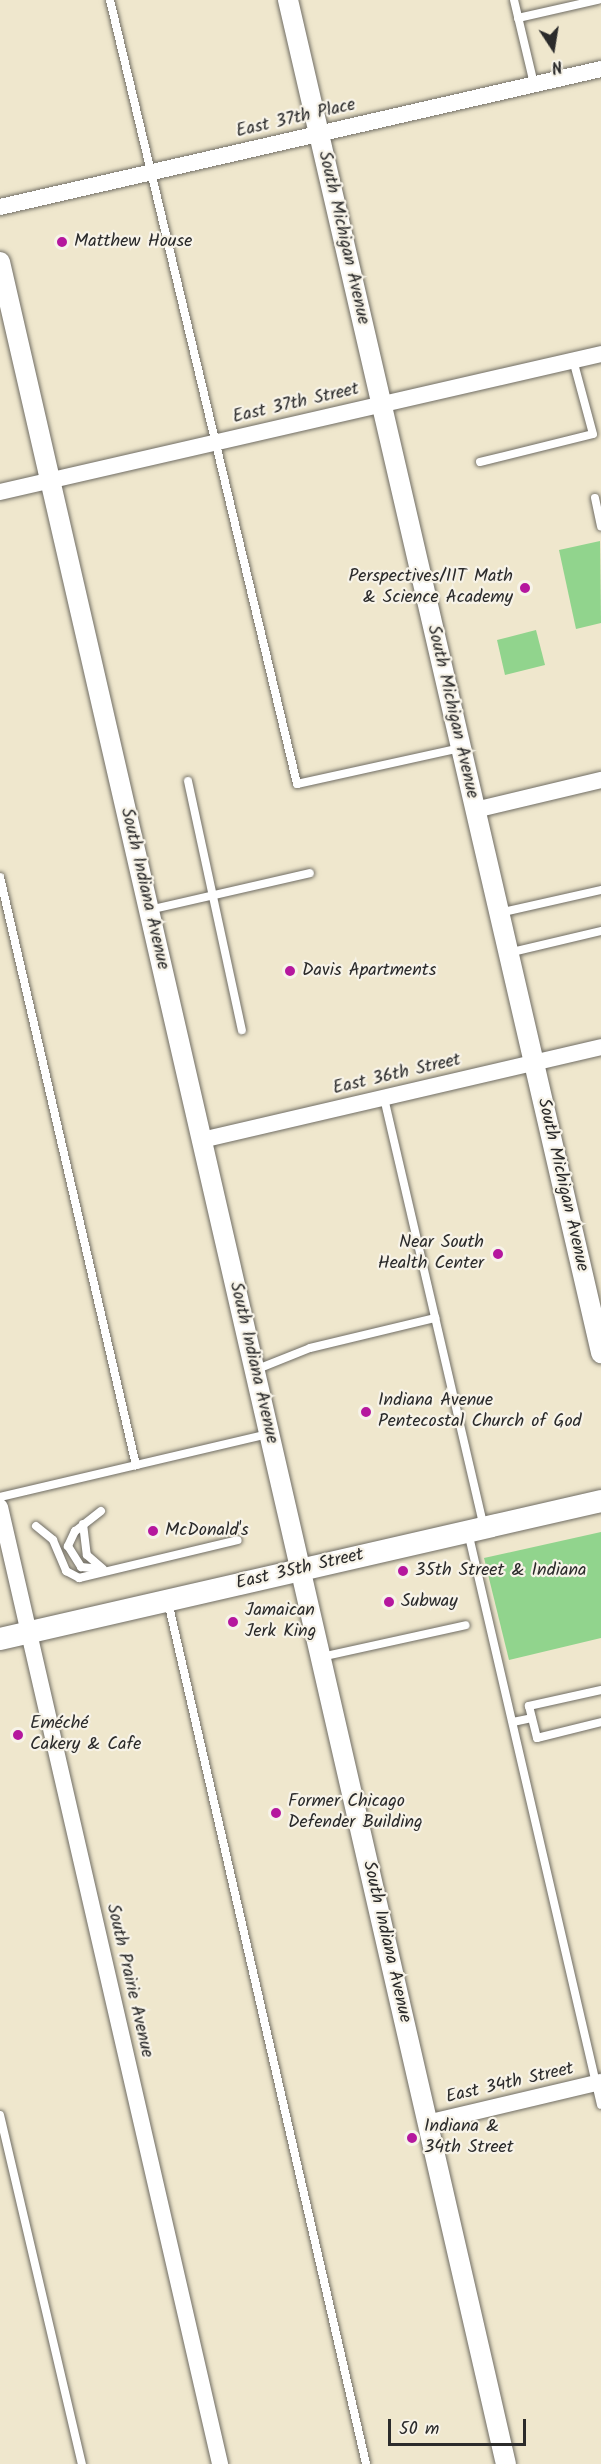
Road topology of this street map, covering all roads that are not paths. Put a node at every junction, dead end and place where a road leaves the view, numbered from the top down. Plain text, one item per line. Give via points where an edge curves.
1 (110, 0) edge
2 (288, 0) edge
3 (514, 0) edge
4 (598, 0) edge
5 (518, 18) junction
6 (601, 69) edge
7 (534, 84) junction
8 (319, 133) junction
9 (151, 172) junction
10 (0, 207) edge
11 (0, 262) edge
12 (601, 354) edge
13 (573, 360) junction
14 (381, 404) junction
15 (215, 442) junction
16 (480, 462) dead end
17 (50, 480) junction
18 (0, 492) edge
19 (595, 498) dead end
20 (601, 526) edge
21 (460, 748) junction
22 (601, 780) edge
23 (188, 781) dead end
24 (475, 810) junction
25 (310, 873) dead end
26 (0, 877) edge
27 (601, 890) edge
28 (213, 895) junction
29 (149, 910) junction
30 (499, 913) junction
31 (601, 932) edge
32 (508, 952) junction
33 (242, 1030) dead end
34 (601, 1047) edge
35 (534, 1063) junction
36 (384, 1098) junction
37 (202, 1140) junction
38 (435, 1318) junction
39 (601, 1353) edge
40 (254, 1370) junction
41 (269, 1434) junction
42 (136, 1465) junction
43 (0, 1497) edge
44 (601, 1501) edge
45 (0, 1507) edge
46 (100, 1511) dead end
47 (83, 1524) junction
48 (36, 1526) dead end
49 (476, 1530) junction
50 (238, 1540) dead end
51 (104, 1569) junction
52 (119, 1569) junction
53 (300, 1570) junction
54 (168, 1600) junction
55 (466, 1625) dead end
56 (29, 1632) junction
57 (0, 1639) edge
58 (320, 1658) junction
59 (601, 1690) edge
60 (532, 1718) junction
61 (513, 1722) junction
62 (601, 1722) edge
63 (598, 2083) edge
64 (601, 2105) edge
65 (0, 2115) edge
66 (427, 2123) junction
67 (82, 2464) edge
68 (220, 2464) edge
69 (366, 2464) edge
70 (506, 2464) edge

1 - 9 lane
2 - 8 street, South Michigan Avenue
3 - 5 lane
4 - 5 lane
5 - 7 lane
6 - 7 street, East 37th Place
7 - 8 street, East 37th Place
8 - 9 street, East 37th Place
8 - 14 street, South Michigan Avenue
9 - 10 street, East 37th Place
9 - 15 lane
11 - 17 street, South Indiana Avenue
12 - 13 street, East 37th Street
13 - 14 street, East 37th Street
13 - 16 lane via 593,434
14 - 15 street, East 37th Street
14 - 21 street, South Michigan Avenue
15 - 17 street, East 37th Street
15 - 21 lane via 297,784
17 - 18 street, East 37th Street
17 - 29 street, South Indiana Avenue
19 - 20 lane
21 - 24 street, South Michigan Avenue
22 - 24 street
23 - 28 lane
24 - 30 street, South Michigan Avenue
25 - 28 lane
26 - 42 lane
27 - 30 lane
28 - 29 lane
28 - 33 lane
29 - 37 street, South Indiana Avenue
30 - 32 street, South Michigan Avenue
31 - 32 lane
32 - 35 street, South Michigan Avenue
34 - 35 street, East 36th Street
35 - 36 street, East 36th Street
35 - 39 street, South Michigan Avenue
36 - 37 street, East 36th Street
36 - 38 lane
37 - 40 street, South Indiana Avenue
38 - 40 lane via 310,1348
38 - 49 lane
40 - 41 street, South Indiana Avenue
41 - 42 lane
41 - 53 street, South Indiana Avenue
42 - 43 lane
44 - 49 main road, East 35th Street
45 - 56 street, South Prairie Avenue
46 - 47 lane
47 - 51 lane via 87,1555
47 - 51 lane via 68,1546 73,1560 81,1567
48 - 52 lane via 53,1540 66,1571 79,1578
49 - 53 main road, East 35th Street
49 - 61 lane
50 - 52 lane
51 - 52 lane
53 - 54 main road, East 35th Street
53 - 58 street, South Indiana Avenue
54 - 56 main road, East 35th Street
54 - 69 lane
55 - 58 lane
56 - 57 main road, East 35th Street
56 - 68 street, South Prairie Avenue
58 - 66 street, South Indiana Avenue
59 - 60 lane via 529,1706
60 - 61 lane
60 - 62 lane via 537,1738
61 - 63 lane
63 - 64 lane
63 - 66 street, East 34th Street
65 - 67 lane
66 - 70 street, South Indiana Avenue

